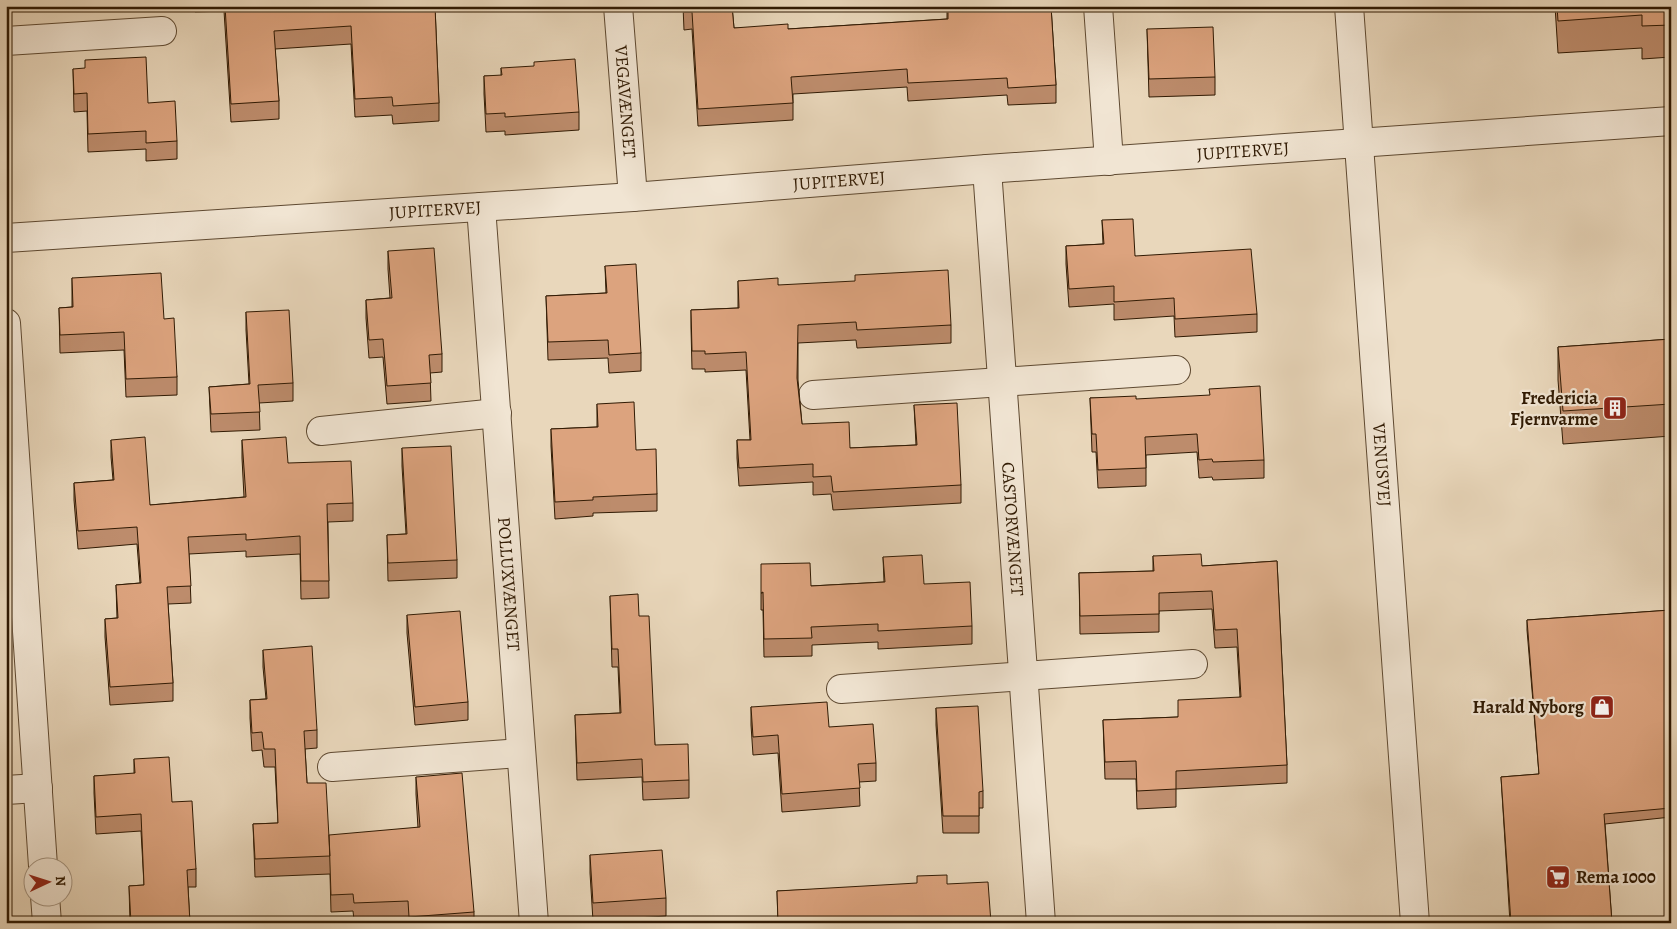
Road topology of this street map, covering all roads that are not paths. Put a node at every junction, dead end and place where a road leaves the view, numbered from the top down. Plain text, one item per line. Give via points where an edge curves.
1 (618, 6) edge
2 (1098, 6) edge
3 (1349, 6) edge
4 (162, 31) dead end
5 (6, 41) edge
6 (1671, 121) edge
7 (1358, 143) junction
8 (1109, 161) junction
9 (987, 169) junction
10 (633, 197) junction
11 (481, 207) junction
12 (6, 238) edge
13 (6, 324) edge
14 (1176, 370) dead end
15 (1003, 382) junction
16 (814, 395) dead end
17 (496, 414) junction
18 (321, 431) dead end
19 (11, 452) edge
20 (1193, 664) dead end
21 (1023, 676) junction
22 (841, 689) dead end
23 (521, 753) junction
24 (332, 767) dead end
25 (38, 788) junction
26 (6, 790) edge
27 (42, 856) edge
28 (46, 906) edge
29 (47, 923) edge
30 (534, 923) edge
31 (1041, 923) edge
32 (1415, 923) edge

1 - 10 street, VEGAVÆNGET
2 - 8 street
3 - 7 street, VENUSVEJ
4 - 5 street
6 - 7 street, JUPITERVEJ
7 - 8 street, JUPITERVEJ
7 - 32 street, VENUSVEJ
8 - 9 street, JUPITERVEJ
9 - 10 street, JUPITERVEJ
9 - 15 street, CASTORVÆNGET
10 - 11 street, JUPITERVEJ
11 - 12 street, JUPITERVEJ
11 - 17 street, POLLUXVÆNGET
13 - 19 street
14 - 15 street
15 - 16 street
15 - 21 street, CASTORVÆNGET
17 - 18 street
17 - 23 street, POLLUXVÆNGET
19 - 25 street
20 - 21 street
21 - 22 street
21 - 31 street, CASTORVÆNGET
23 - 24 street
23 - 30 street, POLLUXVÆNGET
25 - 26 street
25 - 27 street
28 - 29 street

